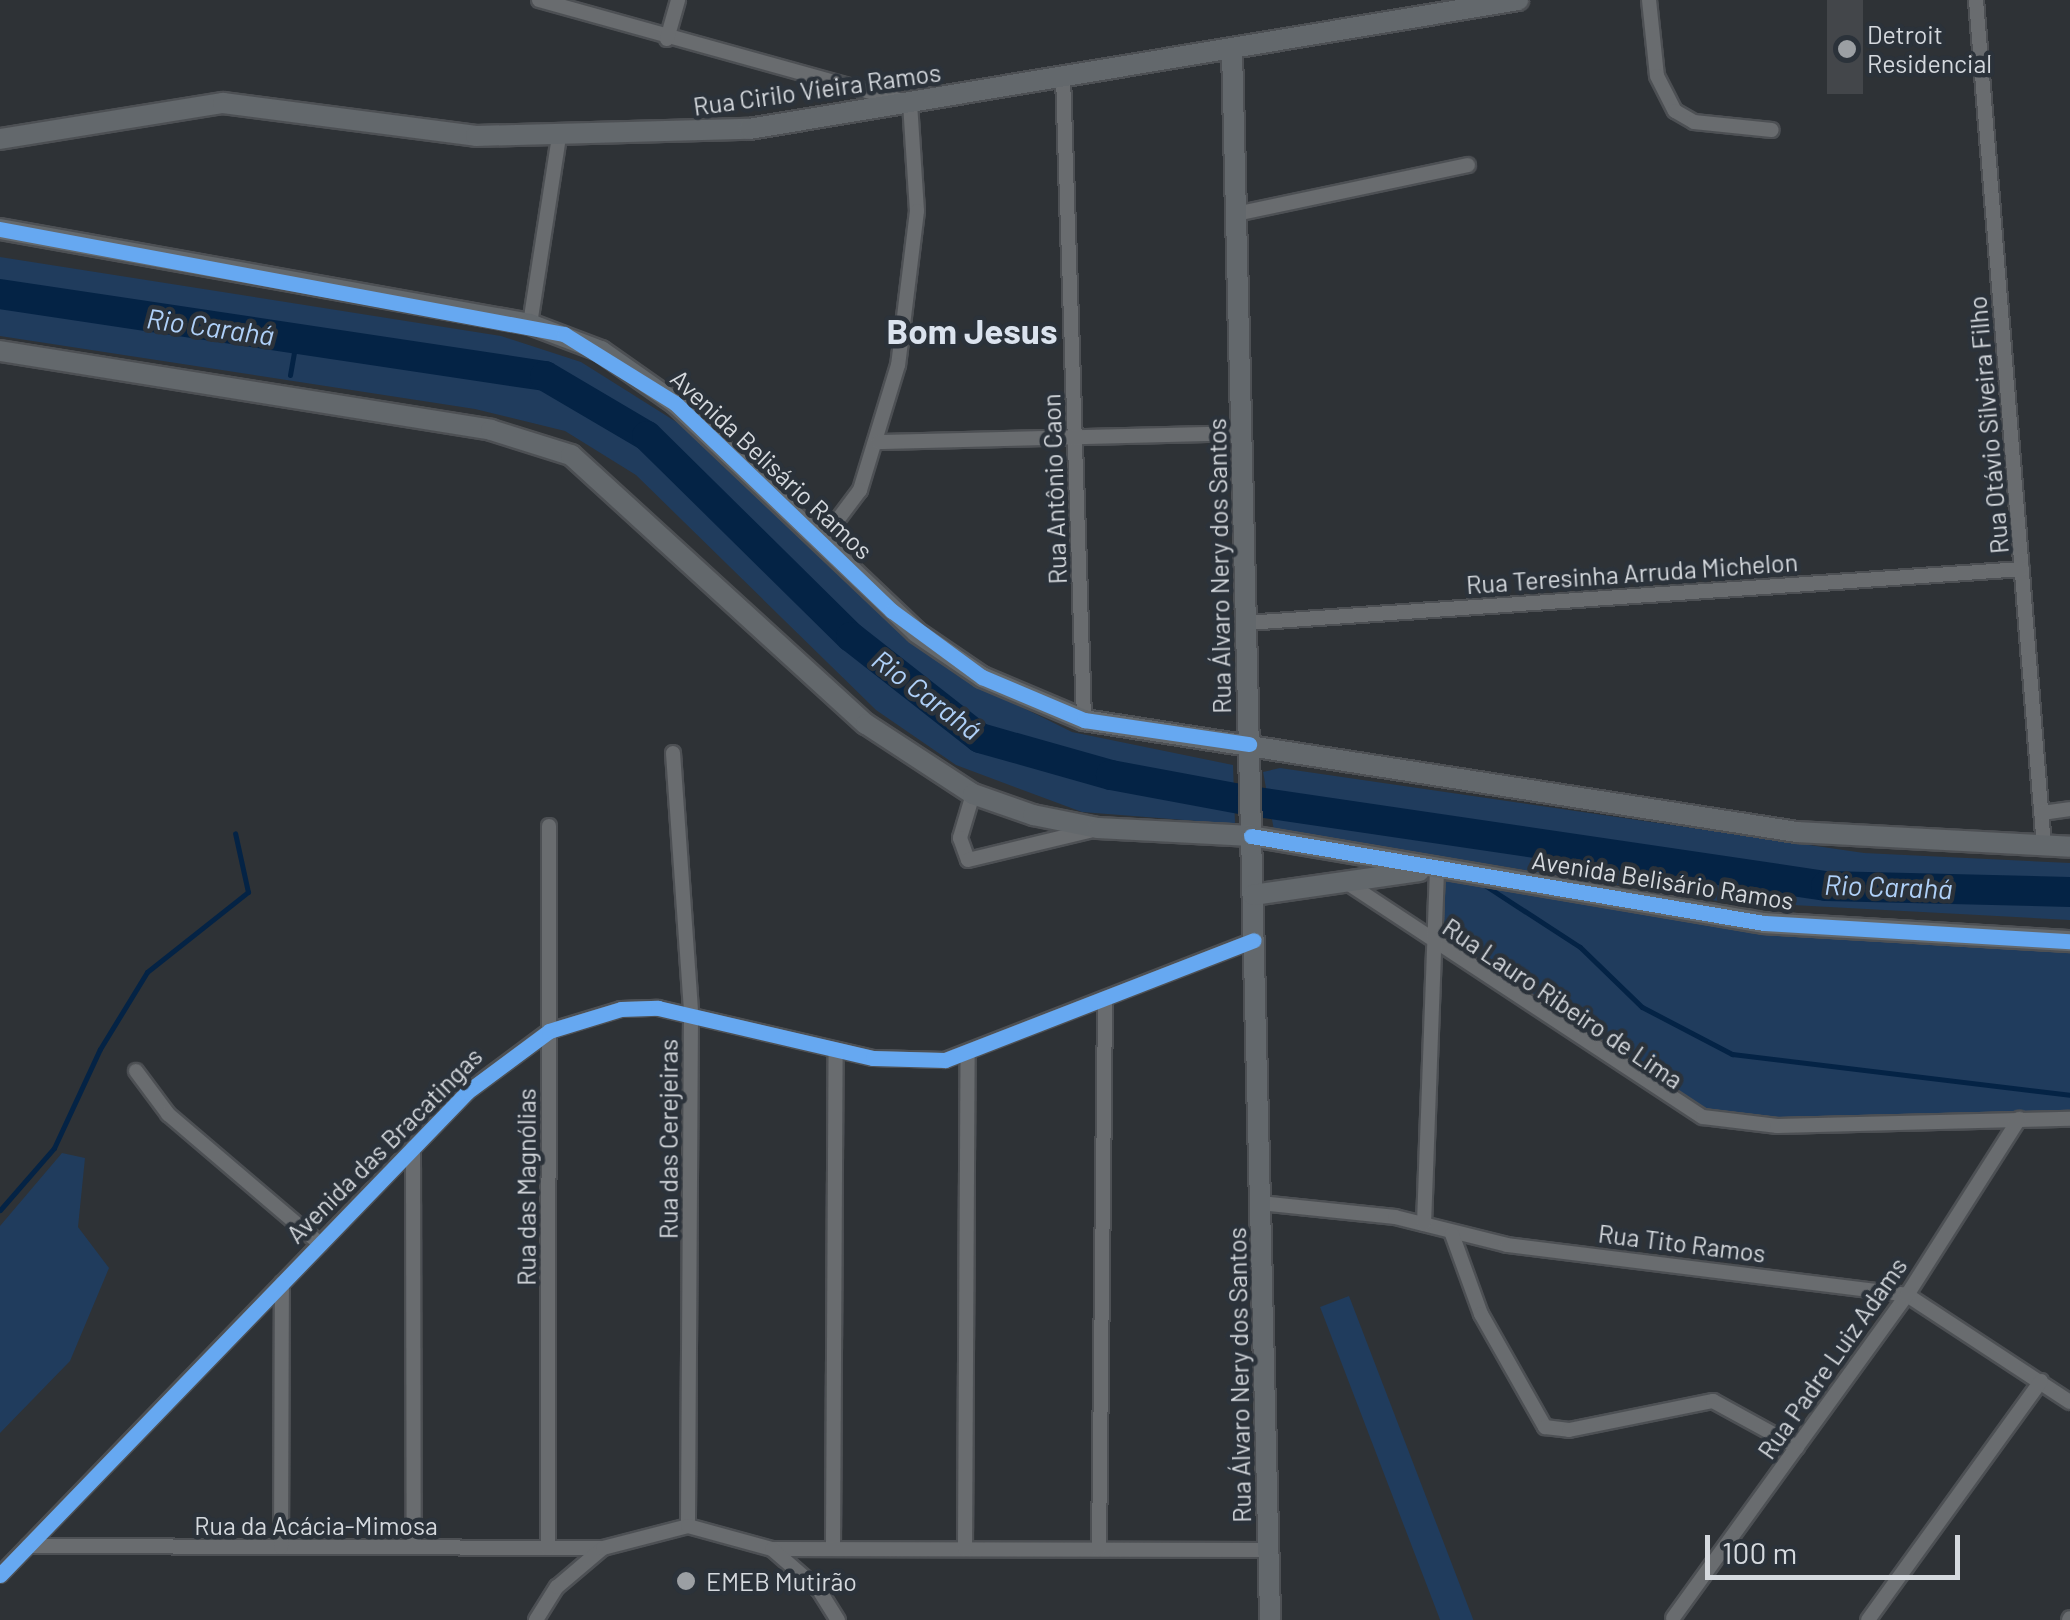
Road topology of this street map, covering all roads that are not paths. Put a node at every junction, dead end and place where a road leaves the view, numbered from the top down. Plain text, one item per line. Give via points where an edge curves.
1 (539, 0) edge
2 (678, 0) edge
3 (1518, 0) edge
4 (1649, 0) edge
5 (1976, 0) edge
6 (667, 39) junction
7 (1232, 50) junction
8 (1063, 76) junction
9 (910, 103) junction
10 (1772, 130) dead end
11 (560, 136) junction
12 (0, 139) edge
13 (1468, 165) dead end
14 (1236, 214) junction
15 (0, 229) edge
16 (530, 324) junction
17 (0, 351) edge
18 (1241, 432) junction
19 (1074, 437) junction
20 (879, 442) junction
21 (821, 542) junction
22 (2022, 569) junction
23 (1246, 623) junction
24 (1084, 720) junction
25 (1249, 744) junction
26 (673, 753) dead end
27 (972, 794) junction
28 (2070, 809) edge
29 (2042, 813) junction
30 (549, 826) dead end
31 (1098, 828) junction
32 (1251, 830) junction
33 (2044, 847) junction
34 (2070, 847) edge
35 (1437, 869) junction
36 (1346, 882) junction
37 (1252, 895) junction
38 (1254, 940) junction
39 (2070, 941) edge
40 (1434, 944) junction
41 (1105, 1003) junction
42 (691, 1013) junction
43 (549, 1031) junction
44 (836, 1050) junction
45 (968, 1055) junction
46 (136, 1071) dead end
47 (2019, 1119) junction
48 (2070, 1119) edge
49 (413, 1147) junction
50 (1260, 1204) junction
51 (1424, 1224) junction
52 (1452, 1234) junction
53 (320, 1244) junction
54 (282, 1283) junction
55 (1907, 1295) junction
56 (2041, 1381) junction
57 (2070, 1402) edge
58 (1797, 1447) junction
59 (688, 1526) junction
60 (28, 1546) junction
61 (281, 1547) junction
62 (414, 1547) junction
63 (548, 1548) junction
64 (603, 1548) junction
65 (833, 1548) junction
66 (772, 1549) junction
67 (964, 1549) junction
68 (1098, 1549) junction
69 (1268, 1550) junction
70 (0, 1576) edge
71 (1673, 1618) edge
72 (536, 1620) edge
73 (838, 1620) edge
74 (1270, 1620) edge
75 (1868, 1620) edge

1 - 6 street
2 - 6 street
3 - 7 main road, Rua Cirilo Vieira Ramos
4 - 10 street via 1657,76 1675,111 1721,127
5 - 22 street, Rua Otávio Silveira Filho
6 - 9 street
7 - 8 main road, Rua Cirilo Vieira Ramos
7 - 14 main road, Rua Álvaro Nery dos Santos
8 - 9 main road, Rua Cirilo Vieira Ramos
8 - 19 street, Rua Antônio Caon
9 - 11 main road, Rua Cirilo Vieira Ramos via 749,128
9 - 20 street via 912,268
11 - 12 main road, Rua Cirilo Vieira Ramos via 476,136 223,104
11 - 16 street
13 - 14 street
14 - 18 main road, Rua Álvaro Nery dos Santos
15 - 16 main road, Avenida Belisário Ramos
16 - 21 main road, Avenida Belisário Ramos via 637,373
17 - 27 main road, Avenida Belisário Ramos via 490,430 570,455 842,704
18 - 19 street
18 - 23 main road, Rua Álvaro Nery dos Santos
19 - 20 street
19 - 24 street, Rua Antônio Caon
20 - 21 street via 860,490
21 - 24 main road, Avenida Belisário Ramos via 949,656
22 - 23 street, Rua Teresinha Arruda Michelon
22 - 29 street, Rua Otávio Silveira Filho
23 - 25 main road, Rua Álvaro Nery dos Santos
24 - 25 main road, Avenida Belisário Ramos
25 - 32 main road, Rua Álvaro Nery dos Santos
25 - 33 main road, Avenida Belisário Ramos via 1797,832
26 - 42 street, Rua das Cerejeiras
27 - 31 main road, Avenida Belisário Ramos
27 - 31 street via 960,838 968,860
28 - 29 street
29 - 33 street, Rua Otávio Silveira Filho
30 - 43 street, Rua das Magnólias
31 - 32 main road, Avenida Belisário Ramos
32 - 35 main road, Avenida Belisário Ramos
32 - 37 main road, Rua Álvaro Nery dos Santos
33 - 34 main road, Avenida Belisário Ramos
35 - 36 main road
35 - 39 main road, Avenida Belisário Ramos via 1764,923
35 - 40 street
36 - 37 main road
36 - 40 street, Rua Lauro Ribeiro de Lima
37 - 38 main road, Rua Álvaro Nery dos Santos
38 - 41 street, Avenida das Bracatingas
38 - 50 main road, Rua Álvaro Nery dos Santos
40 - 47 street, Rua Lauro Ribeiro de Lima via 1704,1117 1778,1126
40 - 51 street
41 - 45 street, Avenida das Bracatingas
41 - 68 street
42 - 43 street, Avenida das Bracatingas via 622,1010
42 - 44 street, Avenida das Bracatingas
42 - 59 street, Rua das Cerejeiras
43 - 49 street, Avenida das Bracatingas via 492,1069
43 - 63 street, Rua das Magnólias
44 - 45 street, Avenida das Bracatingas via 899,1062
44 - 65 street
45 - 67 street
46 - 53 street via 168,1114
47 - 48 street, Rua Lauro Ribeiro de Lima
47 - 55 street, Rua Padre Luiz Adams
49 - 53 street, Avenida das Bracatingas
49 - 62 street
50 - 51 street, Rua Tito Ramos
50 - 69 main road, Rua Álvaro Nery dos Santos
51 - 52 street, Rua Tito Ramos
52 - 55 street, Rua Tito Ramos
52 - 58 street via 1481,1314 1546,1428 1569,1430 1698,1400 1728,1406
53 - 54 street, Avenida das Bracatingas
54 - 60 street, Avenida das Bracatingas
54 - 61 street
55 - 56 street, Rua Tito Ramos
55 - 58 street, Rua Padre Luiz Adams
56 - 57 street, Rua Tito Ramos
56 - 75 street
58 - 71 street, Rua Padre Luiz Adams
59 - 64 street
59 - 66 street
60 - 61 street, Rua da Acácia-Mimosa
60 - 70 street, Avenida das Bracatingas
61 - 62 street, Rua da Acácia-Mimosa
62 - 63 street, Rua da Acácia-Mimosa
63 - 64 street, Rua da Acácia-Mimosa
64 - 72 street via 557,1587
65 - 66 street
65 - 67 street
66 - 73 street via 819,1590
67 - 68 street
68 - 69 street
69 - 74 main road, Rua Álvaro Nery dos Santos

